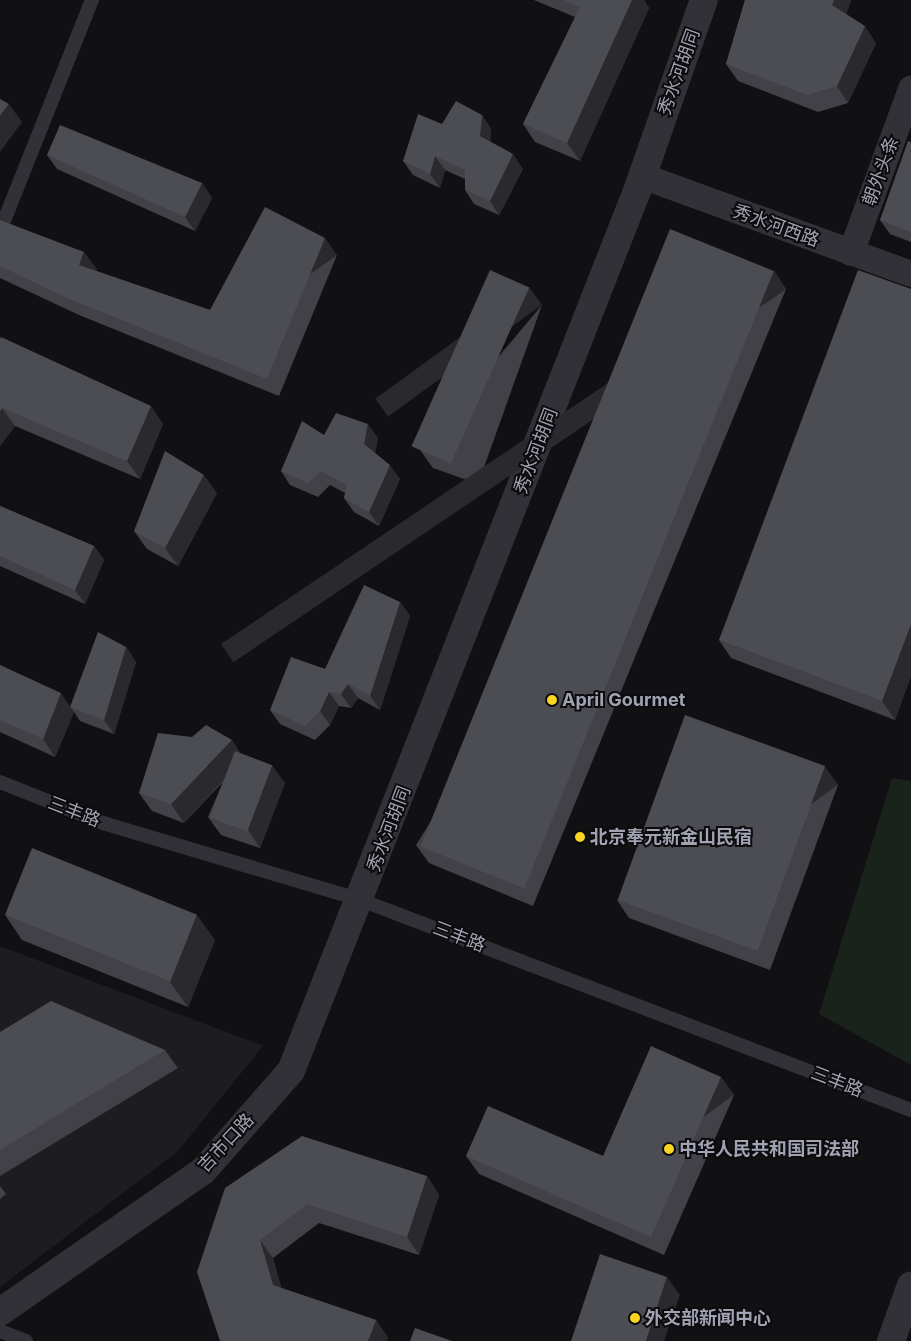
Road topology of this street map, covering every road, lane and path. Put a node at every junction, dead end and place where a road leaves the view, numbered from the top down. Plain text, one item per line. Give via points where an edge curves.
1 (92, 0) edge
2 (704, 0) edge
3 (911, 89) edge
4 (642, 176) junction
5 (0, 231) edge
6 (851, 253) junction
7 (911, 274) edge
8 (0, 782) edge
9 (362, 900) junction
10 (911, 1110) edge
11 (911, 1284) edge
12 (0, 1312) edge
13 (0, 1331) edge
14 (26, 1341) edge
15 (891, 1341) edge

1 - 5 lane
2 - 4 street, 秀水河胡同
3 - 6 street, 朝外头条
4 - 6 street, 秀水河西路
4 - 9 street, 秀水河胡同
6 - 7 street, 秀水河西路
8 - 9 lane, 三丰路 via 103,823
9 - 10 lane, 三丰路
9 - 12 street, 吉市口路 via 291,1071 203,1171
11 - 15 street
13 - 14 lane

